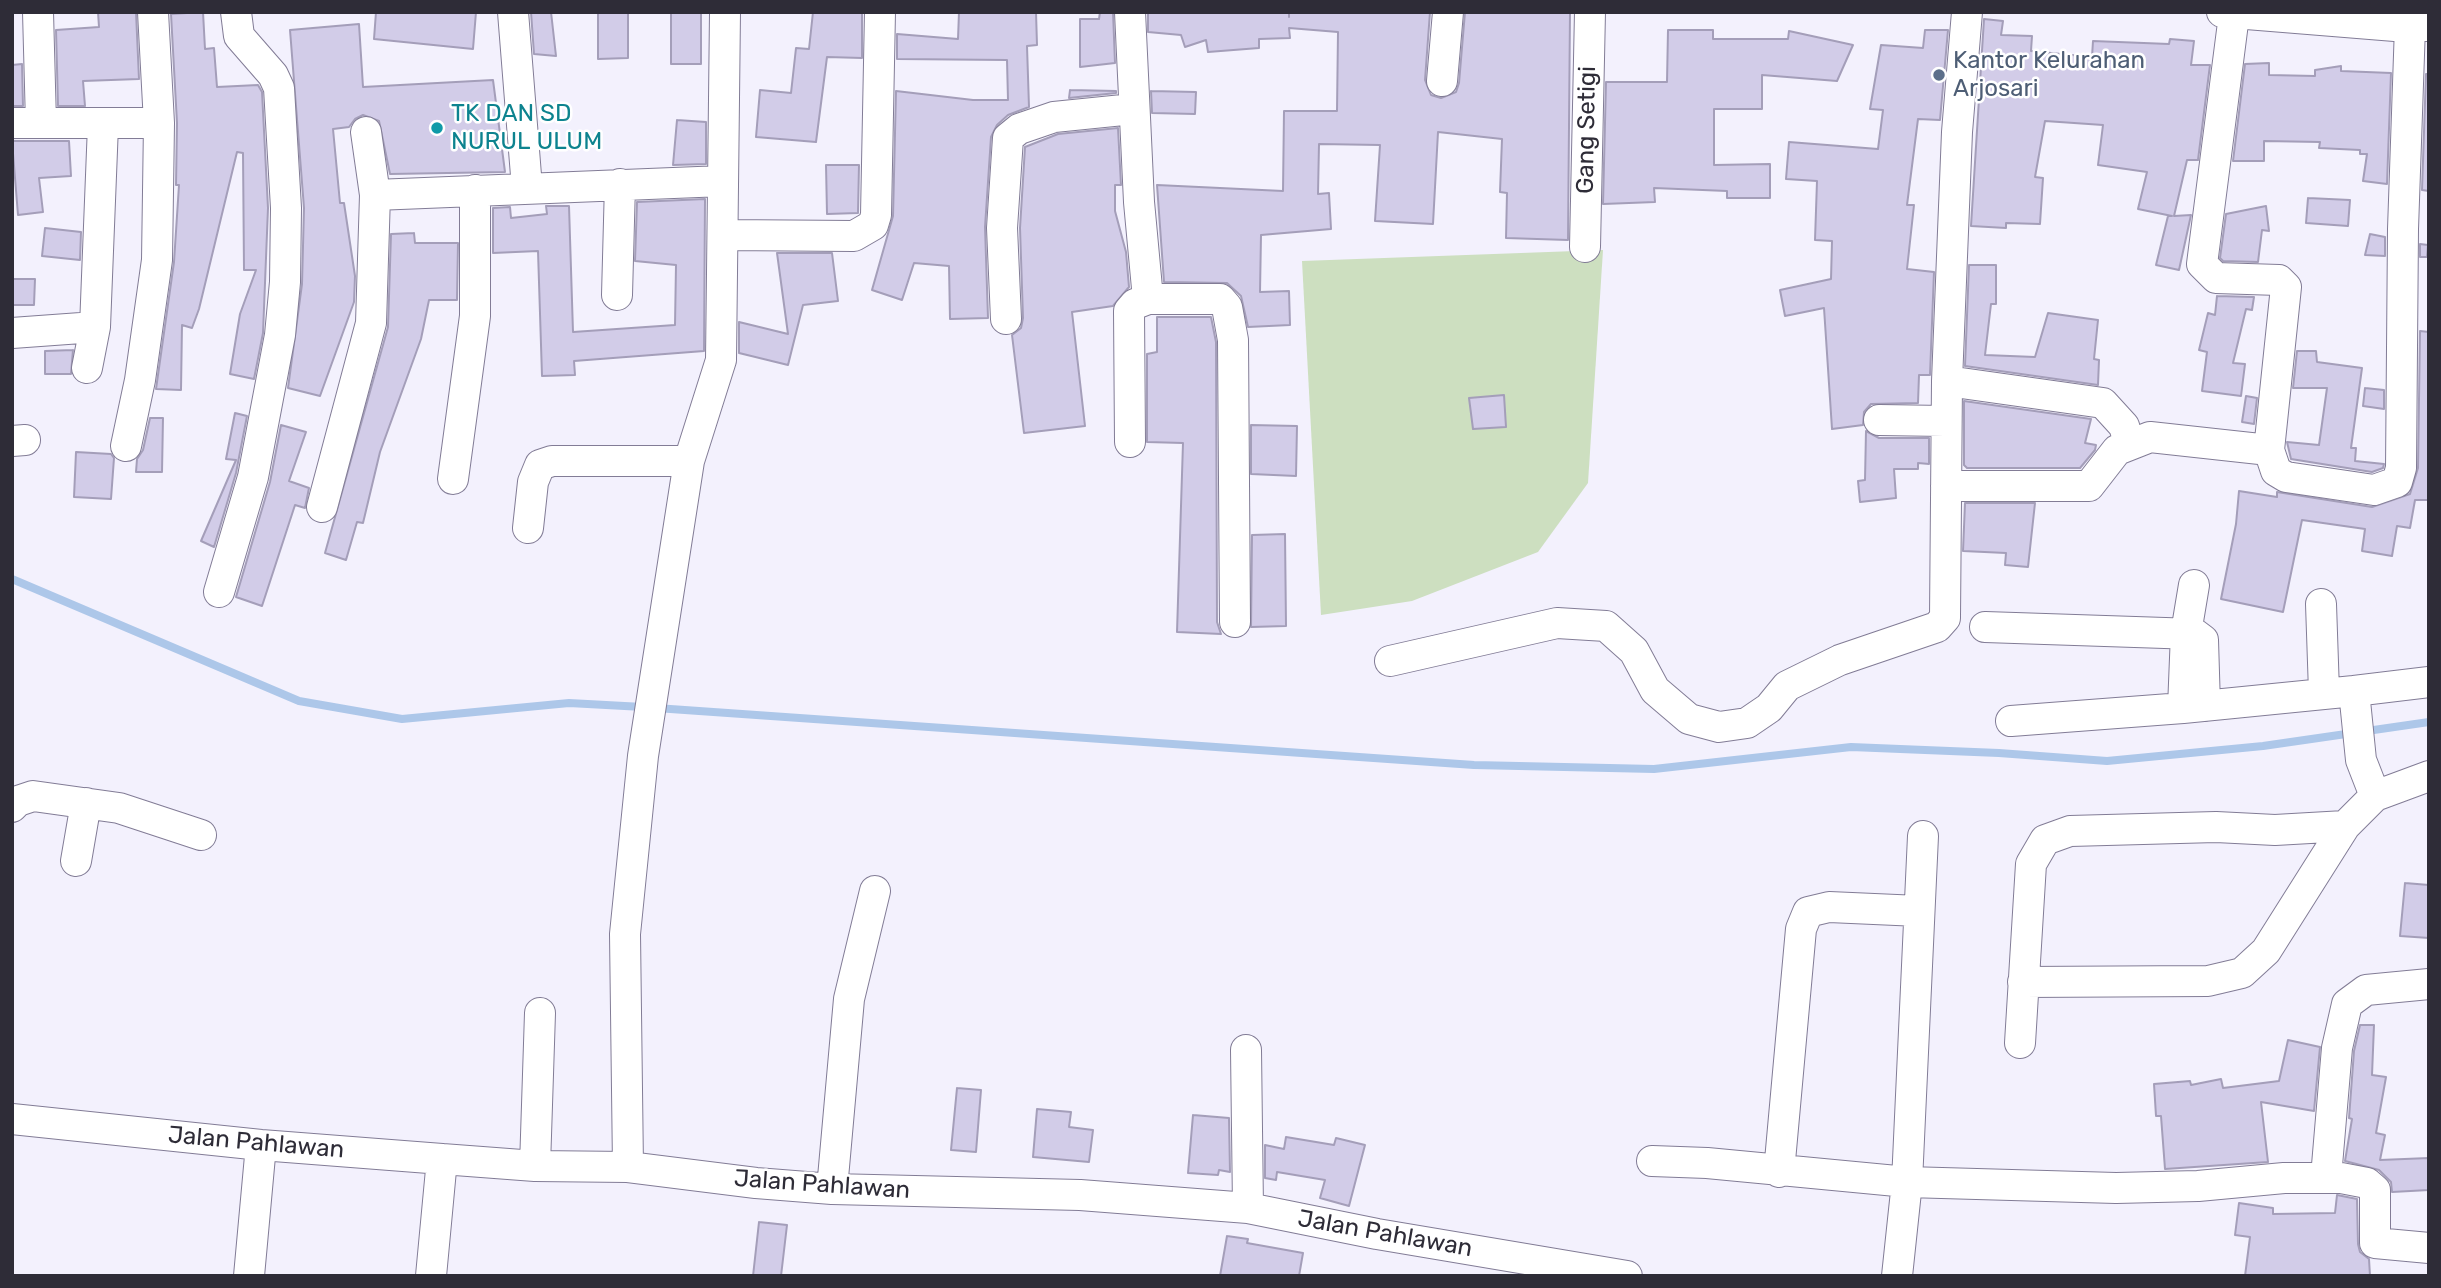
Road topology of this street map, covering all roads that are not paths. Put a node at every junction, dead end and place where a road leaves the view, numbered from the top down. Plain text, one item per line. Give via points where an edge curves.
1 (38, 12) edge
2 (153, 12) edge
3 (236, 12) edge
4 (513, 12) edge
5 (725, 12) edge
6 (880, 12) edge
7 (1130, 12) edge
8 (1448, 12) edge
9 (1590, 12) edge
10 (1967, 12) edge
11 (2228, 13) edge
12 (2407, 23) edge
13 (1442, 81) dead end
14 (1133, 109) junction
15 (27, 123) edge
16 (159, 123) junction
17 (103, 125) junction
18 (366, 132) dead end
19 (723, 181) junction
20 (620, 184) junction
21 (527, 188) junction
22 (475, 190) junction
23 (374, 195) junction
24 (724, 235) junction
25 (1585, 247) dead end
26 (617, 295) dead end
27 (1149, 299) junction
28 (1006, 319) dead end
29 (95, 327) junction
30 (12, 333) edge
31 (87, 368) dead end
32 (1947, 381) junction
33 (1880, 420) dead end
34 (1945, 421) junction
35 (1130, 442) dead end
36 (2129, 443) junction
37 (126, 446) dead end
38 (2269, 450) junction
39 (689, 461) junction
40 (453, 479) dead end
41 (1946, 486) junction
42 (322, 507) dead end
43 (528, 528) dead end
44 (2194, 585) dead end
45 (219, 592) dead end
46 (2322, 604) dead end
47 (1235, 622) dead end
48 (1985, 627) dead end
49 (2186, 633) junction
50 (1390, 661) dead end
51 (2429, 682) edge
52 (2324, 692) junction
53 (2356, 705) junction
54 (2194, 707) junction
55 (2011, 721) dead end
56 (2429, 776) edge
57 (2375, 796) junction
58 (86, 803) junction
59 (12, 807) edge
60 (2345, 826) junction
61 (201, 835) dead end
62 (1923, 836) dead end
63 (76, 862) dead end
64 (875, 891) dead end
65 (1919, 911) junction
66 (2023, 982) junction
67 (2429, 985) edge
68 (540, 1013) dead end
69 (2020, 1043) dead end
70 (1247, 1050) dead end
71 (12, 1119) edge
72 (261, 1145) junction
73 (442, 1159) junction
74 (1651, 1161) dead end
75 (535, 1166) junction
76 (628, 1167) junction
77 (1779, 1172) junction
78 (2326, 1177) junction
79 (1907, 1182) junction
80 (832, 1189) junction
81 (1248, 1208) junction
82 (2429, 1248) edge
83 (249, 1276) edge
84 (431, 1276) edge
85 (1627, 1276) edge
86 (1897, 1276) edge

1 - 15 street
2 - 16 street
3 - 45 street via 239,36 279,88 285,282 280,335 253,477
4 - 21 street
5 - 19 street
6 - 24 street via 873,225 854,236
7 - 14 street
8 - 13 street
9 - 25 street, Gang Setigi
10 - 32 street
11 - 12 street
11 - 38 street via 2203,264 2216,278 2279,281 2286,288
12 - 38 street via 2399,479 2392,486 2374,490 2286,477 2273,467
14 - 27 street
14 - 28 street via 1047,119 1008,138 1002,228
15 - 17 street
16 - 17 street
16 - 37 street via 157,260
17 - 29 street
18 - 23 street
19 - 20 street
19 - 24 street
20 - 21 street
20 - 26 street
21 - 22 street
22 - 23 street
22 - 40 street via 475,316
23 - 42 street via 371,323
24 - 39 street via 721,360
27 - 35 street via 1135,304 1128,314
27 - 47 street via 1213,297 1227,307 1234,365
29 - 30 street
29 - 31 street
32 - 34 street
32 - 36 street via 2103,403 2124,426
33 - 34 street
34 - 41 street
36 - 38 street via 2150,437
36 - 41 street via 2103,464 2089,486
39 - 43 street via 552,461 540,465 533,482
39 - 76 street via 643,756 625,934
41 - 50 street via 1945,618 1937,627 1840,660 1787,686 1769,708 1747,723 1720,727 1689,719 1655,690 1633,651 1606,626 1557,623
44 - 49 street
46 - 52 street
48 - 49 street
49 - 54 street
51 - 53 street
52 - 53 street
52 - 54 street
53 - 57 street via 2361,760
54 - 55 street
56 - 57 street
57 - 60 street
58 - 59 street via 33,796
58 - 61 street via 119,808
58 - 63 street
60 - 66 street via 2266,951 2242,973 2208,981
60 - 66 street via 2070,831 2051,836 2038,848 2031,864
62 - 65 street
64 - 80 street via 849,999
65 - 77 street via 1829,907 1808,912 1801,929
65 - 79 street
66 - 69 street
67 - 78 street via 2365,990 2347,1004 2337,1048
68 - 75 street
70 - 81 street
71 - 72 street, Jalan Pahlawan
72 - 73 street, Jalan Pahlawan
72 - 83 street
73 - 75 street, Jalan Pahlawan
73 - 84 street
74 - 77 street
75 - 76 street, Jalan Pahlawan
76 - 80 street, Jalan Pahlawan
77 - 79 street
78 - 79 street via 2116,1188
78 - 82 street via 2367,1183 2375,1190 2375,1243
79 - 86 street
80 - 81 street, Jalan Pahlawan via 1080,1195
81 - 85 street, Jalan Pahlawan

